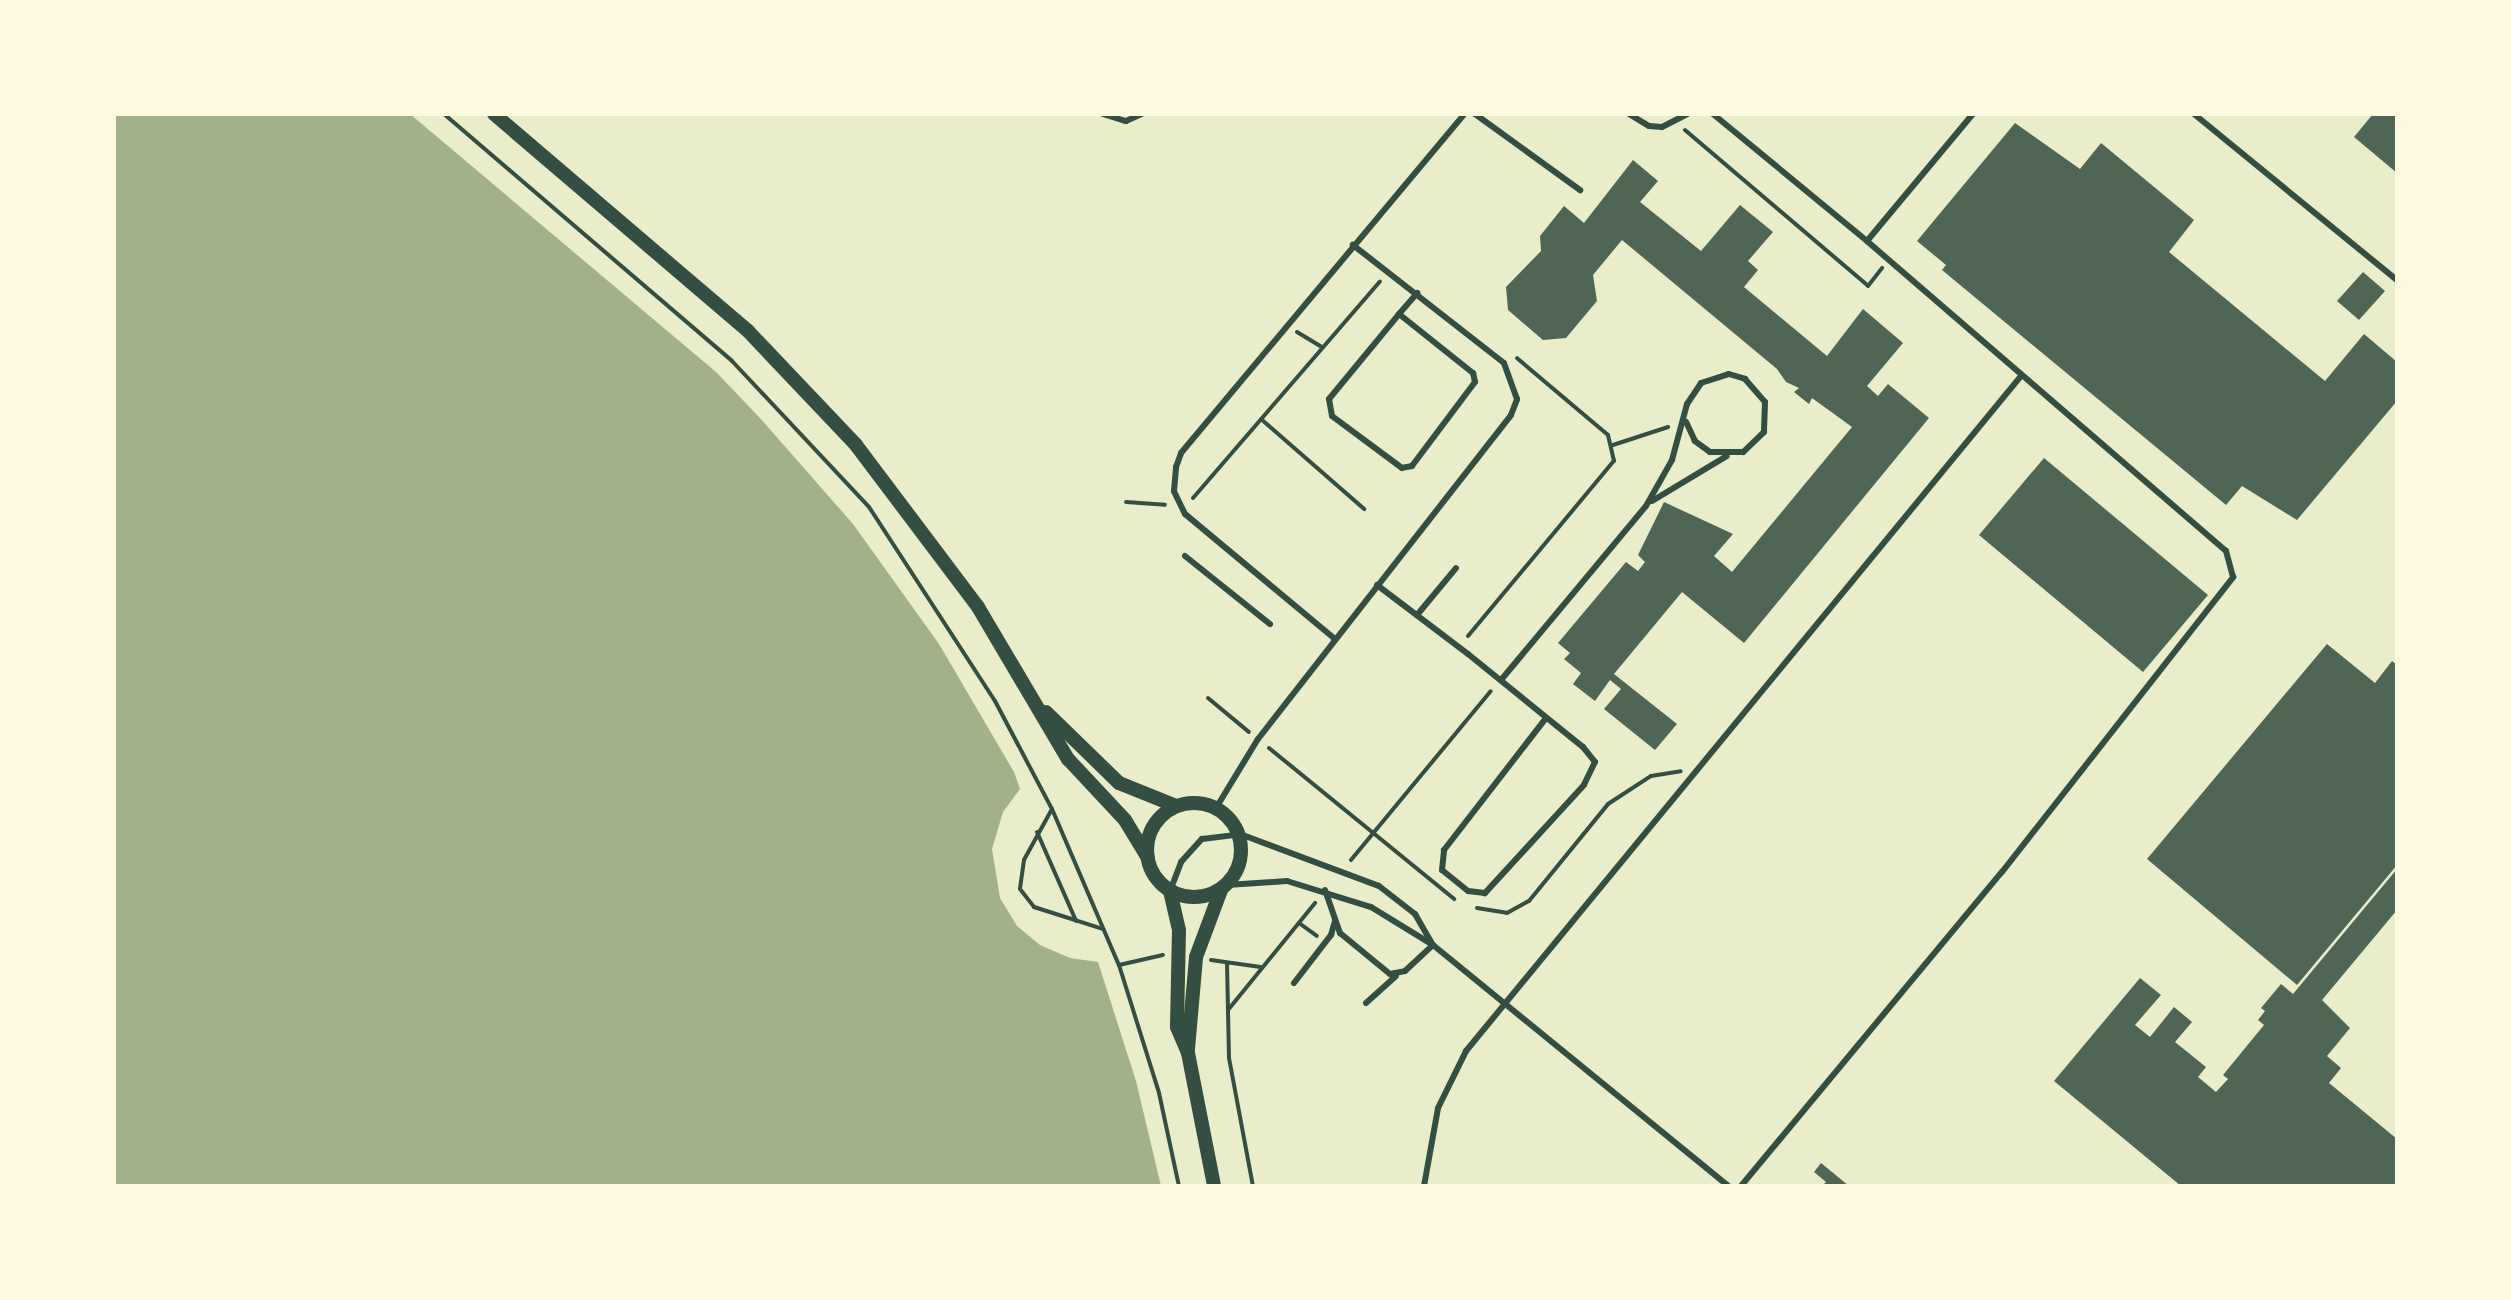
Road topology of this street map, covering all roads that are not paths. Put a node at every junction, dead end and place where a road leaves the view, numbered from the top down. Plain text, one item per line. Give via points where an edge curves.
1 (494, 114) edge
2 (1103, 114) edge
3 (1142, 114) edge
4 (1464, 114) edge
5 (1475, 114) edge
6 (1629, 114) edge
7 (1687, 114) edge
8 (1713, 114) edge
9 (1973, 114) edge
10 (2194, 114) edge
11 (1580, 190) dead end
12 (1867, 241) junction
13 (1353, 245) junction
14 (2397, 280) edge
15 (1417, 293) junction
16 (1399, 314) junction
17 (2021, 376) junction
18 (1686, 422) junction
19 (1727, 456) junction
20 (1646, 506) junction
21 (1185, 556) dead end
22 (1456, 568) dead end
23 (1377, 585) junction
24 (1417, 615) junction
25 (1270, 624) dead end
26 (1335, 639) junction
27 (1501, 680) junction
28 (1042, 708) junction
29 (1546, 718) junction
30 (1176, 806) junction
31 (1216, 808) junction
32 (1240, 834) junction
33 (1148, 858) junction
34 (1224, 887) junction
35 (1325, 890) junction
36 (1170, 891) junction
37 (1335, 921) junction
38 (1433, 945) junction
39 (1398, 975) junction
40 (1294, 983) dead end
41 (1366, 1003) dead end
42 (1504, 1003) junction
43 (1188, 1053) junction
44 (1214, 1186) edge
45 (1424, 1186) edge
46 (1728, 1186) edge
47 (1741, 1186) edge

1 - 28 street via 710,297 827,411 934,544
2 - 3 lane via 1126,121
4 - 13 lane
5 - 11 lane
6 - 7 lane via 1649,126 1676,122
8 - 12 lane
9 - 12 lane
10 - 14 lane
12 - 17 lane
13 - 15 lane
13 - 26 lane via 1181,453 1174,480 1179,503 1205,532
15 - 16 lane
15 - 23 lane via 1504,363 1517,399 1511,415
16 - 16 lane via 1329,399 1329,407 1332,416 1402,468 1412,466 1475,382 1473,373
17 - 42 lane
17 - 47 lane via 2226,551 2233,577 2002,872
18 - 19 lane via 1701,447
18 - 19 lane via 1692,392 1709,379 1729,374 1757,388 1765,402 1764,432 1743,452
18 - 20 lane
19 - 20 lane via 1681,479
20 - 27 lane
21 - 25 lane
22 - 24 lane
23 - 24 lane
23 - 26 lane
24 - 27 lane
26 - 31 lane via 1258,739
27 - 29 lane
28 - 30 street via 1119,783
28 - 33 street via 1068,759 1125,820
29 - 29 lane via 1583,747 1595,762 1593,770 1485,893 1468,891 1442,870 1444,850
30 - 31 street
30 - 33 street via 1152,827
31 - 32 street
32 - 34 street via 1242,853
32 - 36 lane via 1202,839 1181,862
32 - 38 lane via 1379,886 1415,914
33 - 36 street
34 - 35 lane via 1272,880
34 - 36 street via 1196,898
34 - 43 street via 1196,957
35 - 37 lane
35 - 38 lane via 1371,907
36 - 43 street via 1179,930 1177,1027
37 - 39 lane via 1364,957
37 - 40 lane via 1326,943
38 - 39 lane
38 - 42 lane
39 - 41 lane
42 - 45 lane via 1466,1051 1445,1089
42 - 46 lane
43 - 44 street

